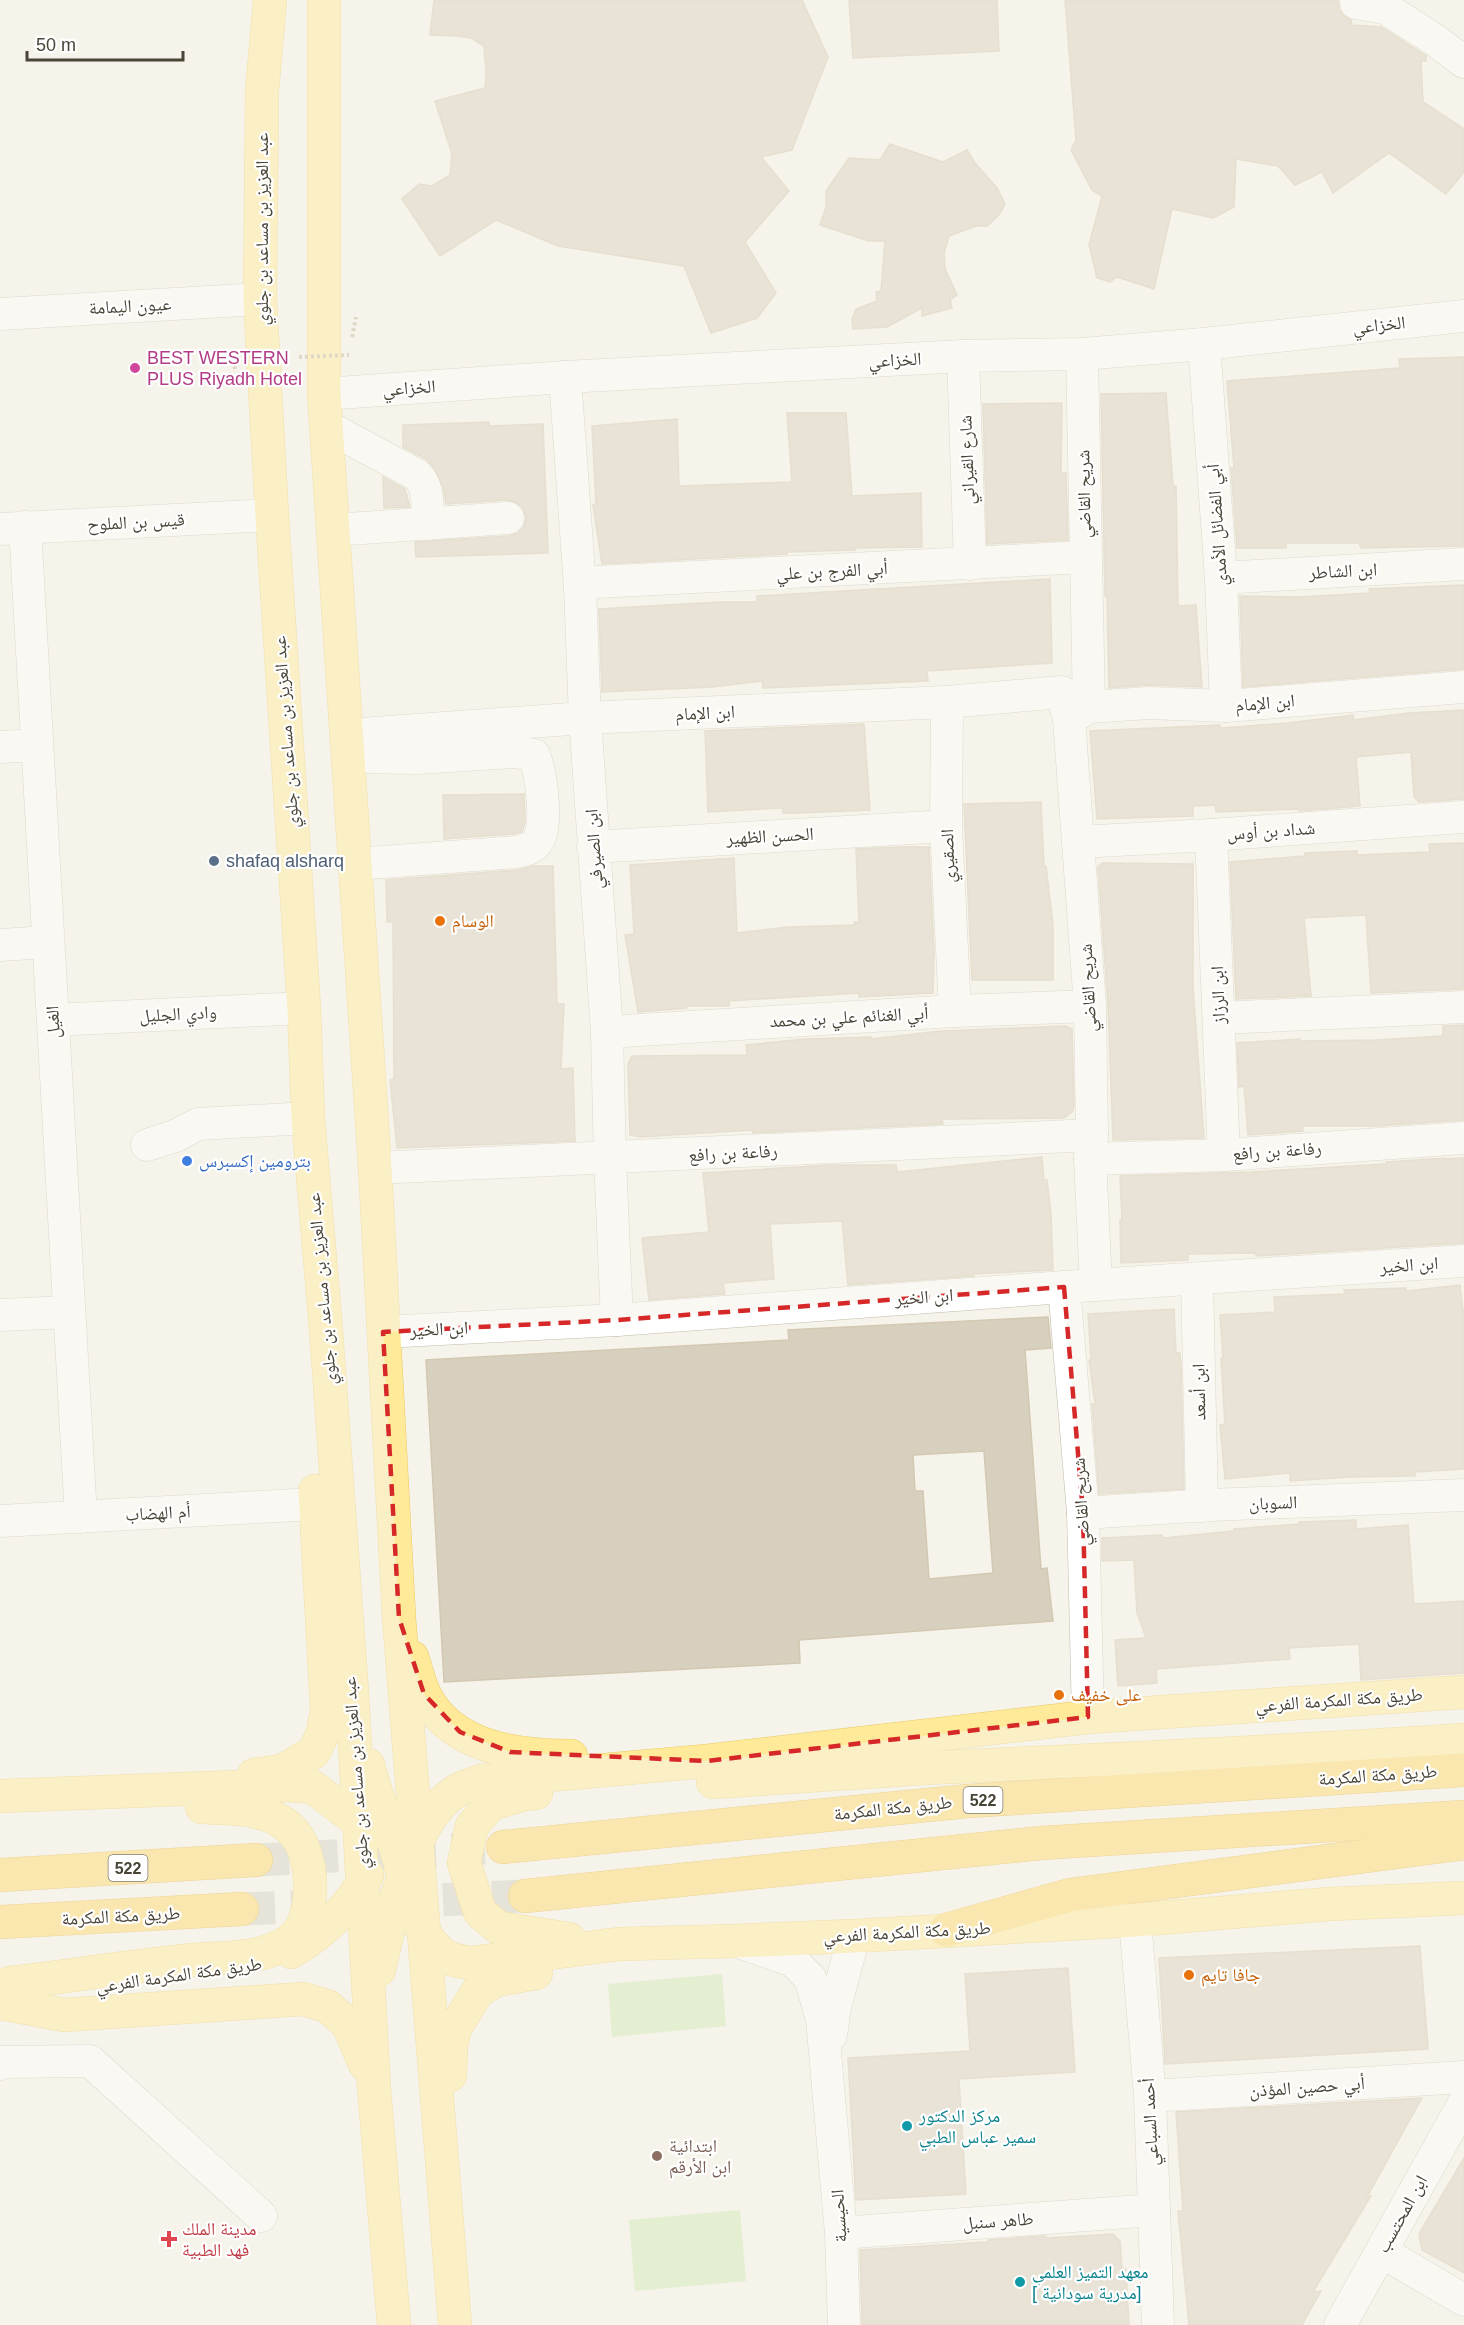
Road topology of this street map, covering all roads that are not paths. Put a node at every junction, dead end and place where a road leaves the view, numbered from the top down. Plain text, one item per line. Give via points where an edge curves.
1 (261, 0) edge
2 (270, 0) edge
3 (324, 0) edge
4 (1356, 3) dead end
5 (1464, 62) edge
6 (262, 91) junction
7 (261, 299) junction
8 (0, 314) edge
9 (1464, 316) edge
10 (1204, 344) junction
11 (1082, 354) junction
12 (963, 356) junction
13 (565, 377) junction
14 (325, 410) junction
15 (272, 515) junction
16 (508, 519) dead end
17 (428, 524) junction
18 (13, 528) edge
19 (333, 530) junction
20 (1085, 557) junction
21 (970, 564) junction
22 (1464, 564) edge
23 (1221, 578) junction
24 (580, 587) junction
25 (1464, 687) edge
26 (947, 702) junction
27 (1074, 706) junction
28 (1226, 706) junction
29 (585, 718) junction
30 (37, 745) junction
31 (347, 746) junction
32 (0, 747) edge
33 (1464, 816) edge
34 (946, 826) junction
35 (1212, 836) junction
36 (1078, 842) junction
37 (593, 847) junction
38 (355, 864) junction
39 (48, 942) junction
40 (0, 945) edge
41 (1090, 1006) junction
42 (1464, 1007) edge
43 (304, 1008) junction
44 (955, 1011) junction
45 (1219, 1018) junction
46 (53, 1020) junction
47 (608, 1032) junction
48 (308, 1118) junction
49 (1464, 1138) edge
50 (147, 1145) dead end
51 (1091, 1147) junction
52 (1224, 1155) junction
53 (610, 1159) junction
54 (375, 1168) junction
55 (1464, 1261) edge
56 (1197, 1279) junction
57 (1096, 1285) junction
58 (1064, 1287) junction
59 (69, 1312) junction
60 (0, 1315) edge
61 (617, 1320) junction
62 (326, 1330) junction
63 (383, 1332) junction
64 (1464, 1495) edge
65 (315, 1504) junction
66 (1202, 1506) junction
67 (1083, 1514) junction
68 (81, 1517) junction
69 (0, 1521) edge
70 (399, 1618) junction
71 (1464, 1692) edge
72 (1088, 1717) junction
73 (1464, 1740) edge
74 (773, 1754) junction
75 (707, 1761) junction
76 (925, 1768) junction
77 (1464, 1770) edge
78 (40, 1794) junction
79 (0, 1796) edge
80 (1464, 1817) edge
81 (386, 1836) junction
82 (1464, 1843) edge
83 (503, 1848) tunnel mouth
84 (256, 1860) tunnel mouth
85 (0, 1875) edge
86 (363, 1882) junction
87 (399, 1890) junction
88 (525, 1896) tunnel mouth
89 (1464, 1898) edge
90 (242, 1909) tunnel mouth
91 (1135, 1920) junction
92 (0, 1922) edge
93 (423, 1930) junction
94 (946, 1930) junction
95 (854, 1936) junction
96 (735, 1941) junction
97 (619, 1944) junction
98 (0, 1986) edge
99 (0, 1995) edge
100 (0, 2003) edge
101 (370, 2009) junction
102 (0, 2064) edge
103 (1464, 2077) edge
104 (375, 2088) junction
105 (1150, 2096) junction
106 (1464, 2103) edge
107 (831, 2108) junction
108 (445, 2183) junction
109 (1154, 2210) junction
110 (261, 2216) dead end
111 (841, 2233) junction
112 (1382, 2252) junction
113 (1464, 2300) edge
114 (394, 2325) edge
115 (455, 2325) edge
116 (844, 2325) edge
117 (1158, 2325) edge
118 (1340, 2325) edge

1 - 6 main road
2 - 6 main road, عبد العزيز بن مساعد بن جلوي
3 - 14 main road
4 - 5 street via 1385,8
6 - 7 main road, عبد العزيز بن مساعد بن جلوي
7 - 8 street, عيون اليمامة
7 - 15 main road, عبد العزيز بن مساعد بن جلوي
9 - 10 street, الخزاعي
10 - 11 street, الخزاعي
10 - 23 street, أبي الفضائل الأمدي
11 - 12 street, الخزاعي
11 - 20 street, شريح القاضي
12 - 13 street, الخزاعي
12 - 21 street, شارع القيراني
13 - 14 street, الخزاعي
13 - 24 street, ابن الصيرفي
14 - 17 street via 417,475 426,489
14 - 19 main road
15 - 18 street, قيس بن الملوح
15 - 43 main road, عبد العزيز بن مساعد بن جلوي
16 - 17 street
17 - 19 street
18 - 30 street, الغيل
19 - 31 main road
20 - 21 street, أبي الفرج بن علي
20 - 27 street, شريح القاضي
21 - 24 street, أبي الفرج بن علي via 596,582
22 - 23 street, ابن الشاطر
23 - 28 street, أبي الفضائل الأمدي
24 - 29 street, ابن الصيرفي
25 - 28 street, ابن الإمام
26 - 27 street, ابن الإمام
26 - 29 street, ابن الإمام
26 - 34 street, الصقيري
27 - 28 street, ابن الإمام
27 - 36 street, شريح القاضي
29 - 31 street, ابن الإمام
29 - 37 street, ابن الصيرفي
30 - 32 street
30 - 39 street, الغيل
31 - 38 main road
31 - 38 street via 418,758 515,752 534,755 540,770 543,813 539,841 531,848
33 - 35 street, شداد بن أوس
34 - 37 street, الحسن الظهير
34 - 44 street, الصقيري
35 - 36 street, شداد بن أوس
35 - 45 street, ابن الرزاز
36 - 41 street, شريح القاضي
37 - 47 street, ابن الصيرفي
38 - 54 main road
39 - 40 street
39 - 46 street, الغيل
41 - 44 street, أبي الغنائم علي بن محمد
41 - 51 street, شريح القاضي
42 - 45 street
43 - 46 street, وادي الجليل
43 - 48 main road, عبد العزيز بن مساعد بن جلوي
44 - 47 street, أبي الغنائم علي بن محمد
45 - 52 street, ابن الرزاز
46 - 59 street, الغيل
47 - 53 street, ابن الصيرفي
48 - 50 street via 198,1124
48 - 62 main road, عبد العزيز بن مساعد بن جلوي
49 - 52 street, رفاعة بن رافع
51 - 52 street, رفاعة بن رافع
51 - 53 street, رفاعة بن رافع
51 - 57 street, شريح القاضي
53 - 54 street, رفاعة بن رافع
53 - 61 street, ابن الصيرفي
54 - 63 main road
55 - 56 street, ابن الخير
56 - 57 street, ابن الخير
56 - 66 street, ابن أسعد
57 - 58 street, ابن الخير
58 - 61 street, ابن الخير
58 - 67 street, شريح القاضي
59 - 60 street
59 - 68 street, الغيل
61 - 63 street, ابن الخير
62 - 65 main road via 309,1389
62 - 81 main road, عبد العزيز بن مساعد بن جلوي via 352,1693
63 - 70 main road
64 - 66 street, السوبان
65 - 68 street, أم الهضاب
65 - 78 main road via 327,1710 314,1752 282,1771
66 - 67 street, السوبان
67 - 72 street, شريح القاضي
68 - 69 street, أم الهضاب
70 - 75 main road via 424,1694 442,1718 481,1743 539,1756
70 - 81 main road via 408,1751
71 - 72 main road, طريق مكة المكرمة الفرعي
72 - 74 main road, طريق مكة المكرمة الفرعي
73 - 76 main road
74 - 75 main road, طريق مكة المكرمة الفرعي
74 - 76 main road
75 - 81 main road, طريق مكة المكرمة الفرعي via 481,1781 458,1790 436,1810
76 - 97 main road via 525,1794 491,1804 472,1827 464,1863 480,1912 499,1928
77 - 83 highway, طريق مكة المكرمة / 522 via 968,1801
78 - 79 main road
78 - 81 main road via 287,1785 313,1788
78 - 98 main road via 258,1810 295,1831 311,1880 309,1908 295,1936 264,1953
80 - 88 highway via 1041,1844
81 - 86 main road, عبد العزيز بن مساعد بن جلوي
81 - 87 main road, طريق مكة المكرمة الفرعي
81 - 93 main road
82 - 94 highway via 1070,1895
84 - 85 highway, 522
86 - 99 main road, طريق مكة المكرمة الفرعي via 344,1911 305,1943 262,1968
86 - 101 main road, عبد العزيز بن مساعد بن جلوي
87 - 93 main road, طريق مكة المكرمة الفرعي
87 - 101 main road, طريق مكة المكرمة الفرعي
87 - 108 main road, طريق مكة المكرمة الفرعي via 420,2073
89 - 91 main road, طريق مكة المكرمة الفرعي
90 - 92 highway, طريق مكة المكرمة
91 - 94 main road, طريق مكة المكرمة الفرعي
91 - 105 street, أحمد السباعي
93 - 97 main road, طريق مكة المكرمة الفرعي via 447,1959 471,1963
93 - 108 main road
94 - 95 main road, طريق مكة المكرمة الفرعي
95 - 96 main road, طريق مكة المكرمة الفرعي
95 - 107 street via 835,2007 830,2045
96 - 97 main road, طريق مكة المكرمة الفرعي
96 - 107 street via 793,1961 810,1978 822,2019
97 - 108 main road via 576,1965 496,1980 478,1991 455,2028 451,2046
100 - 104 main road via 64,2015 303,1999 327,2006 348,2024
101 - 104 main road, عبد العزيز بن مساعد بن جلوي
102 - 110 street via 90,2061
103 - 105 street, أبي حصين المؤذن
104 - 114 main road, عبد العزيز بن مساعد بن جلوي
105 - 109 street, أحمد السباعي
106 - 112 street, ابن المحتسب
107 - 111 street, الحيسية
108 - 115 main road
109 - 111 street, طاهر سنبل
109 - 117 street, أحمد السباعي
111 - 116 street, الحيسية
112 - 113 street
112 - 118 street, ابن المحتسب

